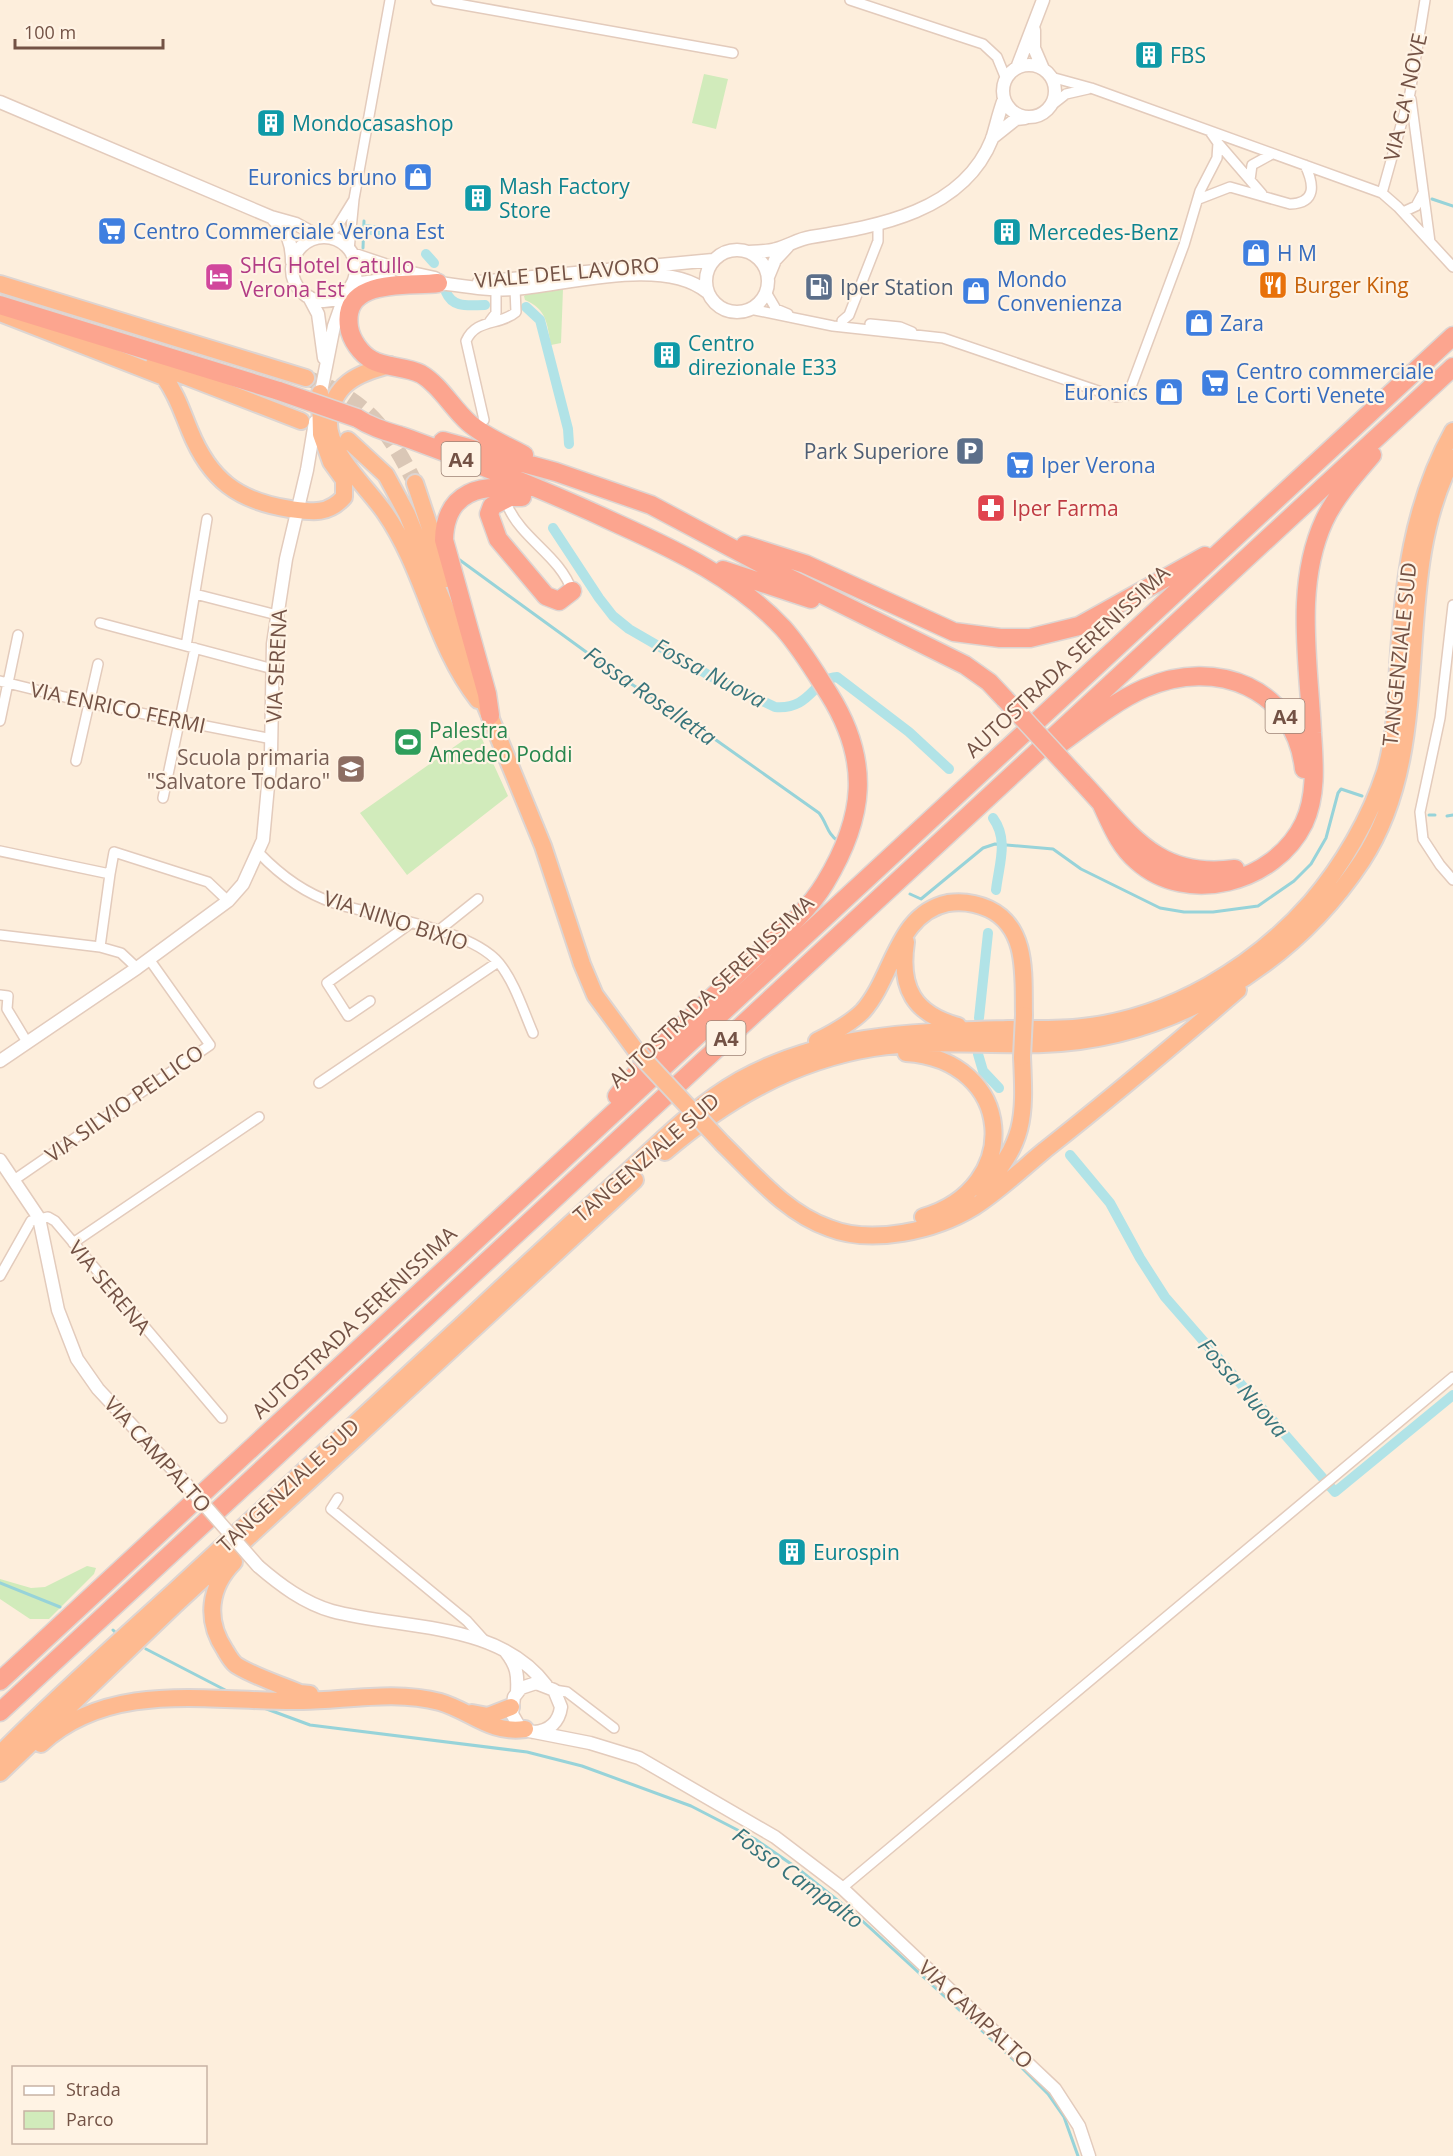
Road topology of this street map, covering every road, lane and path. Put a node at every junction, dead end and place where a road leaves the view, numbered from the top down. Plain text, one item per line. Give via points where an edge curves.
1 (390, 0) edge
2 (436, 0) edge
3 (850, 0) edge
4 (1043, 0) edge
5 (1425, 0) edge
6 (1034, 26) junction
7 (733, 53) dead end
8 (1017, 68) junction
9 (1047, 73) junction
10 (1006, 79) junction
11 (1091, 88) junction
12 (1410, 93) junction
13 (1004, 99) junction
14 (0, 102) edge
15 (1052, 105) junction
16 (1025, 118) junction
17 (1211, 133) junction
18 (992, 139) junction
19 (1218, 143) junction
20 (1272, 154) junction
21 (1305, 165) junction
22 (1250, 180) junction
23 (1382, 193) junction
24 (1424, 193) junction
25 (1262, 195) junction
26 (354, 199) junction
27 (1199, 199) junction
28 (1403, 212) junction
29 (271, 218) junction
30 (878, 225) junction
31 (323, 237) junction
32 (791, 243) junction
33 (1431, 244) junction
34 (351, 252) junction
35 (748, 252) junction
36 (713, 260) junction
37 (292, 263) junction
38 (1453, 267) edge
39 (768, 277) junction
40 (438, 283) junction
41 (0, 284) edge
42 (515, 289) junction
43 (496, 290) junction
44 (347, 291) junction
45 (707, 292) junction
46 (766, 292) junction
47 (0, 294) edge
48 (309, 297) junction
49 (0, 305) edge
50 (750, 309) junction
51 (0, 313) edge
52 (490, 321) junction
53 (842, 321) junction
54 (923, 336) junction
55 (1453, 336) edge
56 (390, 364) junction
57 (325, 365) junction
58 (1453, 367) edge
59 (221, 373) junction
60 (306, 378) tunnel mouth
61 (1433, 385) junction
62 (320, 393) junction
63 (357, 418) junction
64 (484, 420) dead end
65 (301, 421) dead end
66 (1453, 431) edge
67 (348, 440) dead end
68 (1453, 458) edge
69 (556, 472) junction
70 (415, 483) tunnel mouth
71 (566, 500) junction
72 (508, 507) dead end
73 (297, 510) junction
74 (207, 519) dead end
75 (708, 533) junction
76 (1227, 544) junction
77 (700, 563) junction
78 (572, 591) joint
79 (195, 594) junction
80 (1453, 605) edge
81 (277, 615) junction
82 (100, 623) dead end
83 (889, 626) junction
84 (18, 635) dead end
85 (190, 647) junction
86 (98, 664) dead end
87 (273, 669) junction
88 (4, 682) edge
89 (89, 703) junction
90 (490, 715) junction
91 (0, 721) edge
92 (177, 721) junction
93 (272, 739) junction
94 (76, 761) dead end
95 (163, 798) dead end
96 (985, 798) junction
97 (1101, 804) junction
98 (0, 851) edge
99 (259, 853) junction
100 (110, 874) junction
101 (1453, 879) edge
102 (478, 899) dead end
103 (228, 901) junction
104 (913, 922) junction
105 (411, 923) junction
106 (438, 931) junction
107 (1299, 933) junction
108 (0, 935) edge
109 (100, 947) junction
110 (149, 959) junction
111 (498, 962) junction
112 (137, 968) junction
113 (0, 995) edge
114 (370, 1002) dead end
115 (976, 1030) junction
116 (533, 1033) dead end
117 (27, 1042) junction
118 (0, 1061) edge
119 (818, 1062) junction
120 (765, 1067) junction
121 (319, 1083) dead end
122 (259, 1117) dead end
123 (588, 1136) junction
124 (0, 1160) edge
125 (14, 1180) junction
126 (39, 1218) junction
127 (930, 1224) junction
128 (830, 1229) junction
129 (73, 1243) junction
130 (0, 1276) edge
131 (1453, 1377) edge
132 (222, 1418) dead end
133 (302, 1489) junction
134 (338, 1498) dead end
135 (488, 1643) junction
136 (506, 1651) junction
137 (0, 1681) edge
138 (550, 1688) junction
139 (334, 1697) junction
140 (514, 1700) junction
141 (462, 1711) junction
142 (0, 1712) edge
143 (558, 1718) junction
144 (614, 1728) dead end
145 (529, 1731) junction
146 (590, 1743) junction
147 (0, 1754) edge
148 (0, 1773) edge
149 (0, 1781) edge
150 (842, 1888) junction
151 (1089, 2156) edge

1 - 26 street
2 - 7 street
3 - 10 street via 982,44 997,57
4 - 6 street
5 - 12 street, VIA CA' NOVE
6 - 8 street
6 - 9 street via 1034,48
8 - 9 street via 1025,65
8 - 10 street
9 - 11 street
9 - 15 street via 1056,90
10 - 13 street, VIALE DEL LAVORO
11 - 15 street via 1066,94
11 - 17 street
12 - 23 street, VIA CA' NOVE
12 - 24 street
13 - 16 street via 1012,111
13 - 18 street, VIALE DEL LAVORO
14 - 29 street, VIALE DEL LAVORO
15 - 16 street, VIALE DEL LAVORO via 1041,115
16 - 18 street, VIALE DEL LAVORO via 1016,119
17 - 19 street
17 - 20 street
18 - 30 street, VIALE DEL LAVORO via 970,173 949,193
19 - 22 street
19 - 27 street via 1217,158
20 - 21 street
20 - 22 street via 1252,165
21 - 23 street
21 - 25 street via 1312,189 1308,198 1290,204
22 - 25 street
23 - 28 street
24 - 28 street via 1416,206
24 - 33 street
25 - 27 street via 1230,187
26 - 31 street via 337,227
26 - 34 street
27 - 54 street via 1128,395 1116,397 972,346
28 - 33 street
29 - 31 street, VIALE DEL LAVORO
29 - 37 street, VIALE DEL LAVORO via 285,230
30 - 32 street, VIALE DEL LAVORO
30 - 53 street via 878,242 849,315
31 - 34 street, VIALE DEL LAVORO via 339,241
31 - 37 street via 302,246
32 - 35 street, VIALE DEL LAVORO
32 - 39 street via 775,260
33 - 38 street
34 - 36 street, VIALE DEL LAVORO via 418,275 484,282
34 - 44 street via 356,273
35 - 36 street, VIALE DEL LAVORO via 730,250
35 - 39 street via 764,264
36 - 45 street via 706,275
37 - 48 street, VIALE DEL LAVORO via 295,283
39 - 46 street
40 - 43 street, VIALE DEL LAVORO
40 - 44 street, VIALE DEL LAVORO via 379,279
40 - 56 highway, A4 via 380,285 355,302 349,327 353,339 374,361
41 - 60 highway
42 - 43 street, VIALE DEL LAVORO
42 - 45 street, VIALE DEL LAVORO via 642,275 683,278 696,282
42 - 52 street via 516,312
43 - 52 street via 496,313
44 - 48 street, VIALE DEL LAVORO via 328,301
44 - 57 street, VIA SERENA
45 - 50 street, VIALE DEL LAVORO via 720,308 729,312
46 - 50 street
46 - 53 street via 784,313
47 - 59 highway
48 - 57 street via 318,314
49 - 59 highway
50 - 54 street via 834,326
51 - 65 highway via 165,368
51 - 73 highway via 165,377 212,471 246,499
52 - 64 street via 476,327 466,341
53 - 54 street via 900,327
55 - 76 highway, AUTOSTRADA SERENISSIMA / A4
56 - 69 highway, A4 via 419,373 469,423
56 - 90 highway via 364,371 339,392 332,403 330,432 335,446 400,538 460,677
57 - 62 street, VIA SERENA
58 - 61 highway, A4
59 - 63 highway, A4, bridge
61 - 96 highway, A4
61 - 97 highway, A4 via 1339,497 1324,520 1311,559 1306,608 1313,789 1304,822 1285,849 1247,875 1217,884 1186,884 1154,873 1135,860 1118,838
62 - 73 street, VIA SERENA via 308,470
62 - 73 highway via 321,434 344,480 344,497 333,509 313,513
63 - 69 highway, A4
63 - 71 highway, A4 via 373,428
66 - 115 highway, TANGENZIALE SUD via 1429,478 1412,535 1396,714 1384,772 1343,858 1314,898 1279,934 1239,966 1181,999 1139,1015 1084,1027
67 - 90 highway via 374,462 395,490
68 - 107 highway, TANGENZIALE SUD via 1432,508 1422,551 1410,666 1411,700 1397,776 1382,821 1363,859
69 - 75 highway, A4 via 651,505
70 - 90 highway
71 - 77 highway, A4
71 - 78 highway, A4 via 510,496 497,501 489,514 498,539 546,596 559,601
71 - 90 highway via 506,487 477,489 456,502 447,518 444,540
72 - 78 street via 514,520 555,560
73 - 81 street, VIA SERENA
74 - 79 street
75 - 76 highway, A4 via 805,564 954,632 1000,638 1030,638 1079,626
75 - 83 highway, A4 via 775,571
76 - 123 highway, AUTOSTRADA SERENISSIMA / A4
77 - 83 highway, A4
77 - 123 highway, A4 via 733,584 784,629 823,684 853,745 859,792 854,822 844,851 796,920 665,1042 625,1086
79 - 81 street
79 - 85 street
80 - 101 street via 1440,718 1420,812 1423,839
81 - 87 street, VIA SERENA
82 - 85 street
83 - 97 highway, A4, bridge via 965,665 989,682
84 - 88 street
85 - 87 street
85 - 92 street
86 - 89 street
87 - 93 street, VIA SERENA
88 - 89 street, VIA ENRICO FERMI
88 - 91 street
89 - 92 street, VIA ENRICO FERMI
89 - 94 street
90 - 128 highway, bridge via 543,846 595,994 637,1052 723,1144 799,1214
92 - 93 street, VIA ENRICO FERMI
92 - 95 street
93 - 99 street, VIA SERENA
96 - 97 highway, A4 via 1115,705 1144,688 1173,678 1227,678 1252,688 1284,713 1303,753 1305,790 1294,822 1272,850 1256,862 1238,868 1211,872 1179,867 1158,858
96 - 142 highway, A4
98 - 100 street
99 - 103 street, VIA SERENA via 243,884
99 - 105 street, VIA NINO BIXIO via 282,876 314,894
100 - 103 street via 114,852 208,882
100 - 109 street
102 - 106 street
103 - 110 street, VIA SERENA
104 - 115 highway via 904,953 910,993 930,1016
104 - 120 highway via 862,1011 833,1033
104 - 127 highway, bridge via 931,909 955,902 981,905 999,915 1013,930 1020,948 1024,1015 1024,1110 1016,1141 1005,1164 975,1198
105 - 106 street, VIA NINO BIXIO
105 - 114 street via 327,982 348,1016
106 - 111 street, VIA NINO BIXIO via 480,947
107 - 119 highway, TANGENZIALE SUD via 1209,999 1149,1026 1084,1041 896,1045
107 - 127 highway via 1262,970 974,1207
108 - 109 street
109 - 112 street via 121,953
110 - 112 street, VIA SERENA
110 - 125 street, VIA SILVIO PELLICO via 210,1045
111 - 116 street, VIA NINO BIXIO
111 - 121 street
112 - 117 street, VIA SERENA
113 - 117 street via 8,996 7,1009
115 - 120 highway, TANGENZIALE SUD via 857,1038
117 - 118 street, VIA SERENA
119 - 128 highway via 905,1053 926,1054 950,1062 980,1090 993,1113 995,1135 990,1159 978,1179 956,1201 906,1222
119 - 133 highway, TANGENZIALE SUD via 757,1087 688,1132
120 - 147 highway, TANGENZIALE SUD via 723,1090 678,1125
122 - 129 street
123 - 137 highway, AUTOSTRADA SERENISSIMA / A4
124 - 125 street, VIA SERENA
125 - 126 street, VIA SERENA
126 - 129 street, VIA SERENA via 55,1221
126 - 130 street via 27,1226
126 - 135 street, VIA CAMPALTO, bridge via 58,1310 76,1359 98,1389 258,1566 294,1593 331,1610
127 - 128 highway via 889,1234 860,1235
129 - 132 street, VIA SERENA
131 - 150 street
133 - 139 highway via 221,1578 211,1609 220,1643 234,1663 300,1693
133 - 148 highway, TANGENZIALE SUD
134 - 135 street via 330,1509 467,1621
135 - 136 street, VIA CAMPALTO
136 - 138 street, VIA CAMPALTO via 534,1668
136 - 140 street via 518,1676
138 - 140 street via 530,1683
138 - 143 street via 560,1702
138 - 144 street via 567,1692
139 - 141 highway via 417,1699 440,1702
139 - 149 highway via 304,1701 194,1698 119,1704 64,1727
140 - 141 highway via 488,1716
140 - 145 street via 515,1720
141 - 145 highway via 496,1729
143 - 145 street via 549,1728
143 - 146 street via 566,1730
145 - 146 street
146 - 150 street, VIA CAMPALTO via 622,1751 655,1766 775,1837
150 - 151 street, VIA CAMPALTO via 1055,2089 1079,2126

